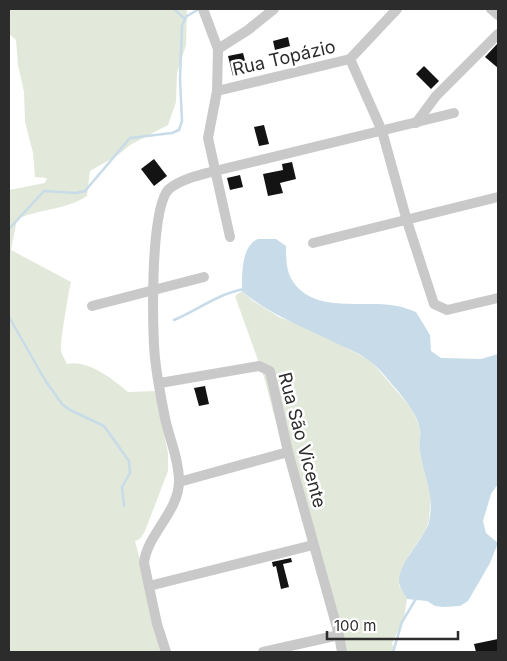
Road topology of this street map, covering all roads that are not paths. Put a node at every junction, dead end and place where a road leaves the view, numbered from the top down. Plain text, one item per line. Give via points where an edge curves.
1 (203, 9) edge
2 (274, 9) edge
3 (397, 9) edge
4 (491, 9) edge
5 (498, 16) edge
6 (498, 34) edge
7 (218, 49) junction
8 (350, 60) junction
9 (217, 91) junction
10 (454, 114) dead end
11 (416, 123) junction
12 (382, 131) junction
13 (215, 171) junction
14 (498, 197) edge
15 (407, 222) junction
16 (230, 237) dead end
17 (313, 244) dead end
18 (204, 277) dead end
19 (154, 290) junction
20 (498, 298) edge
21 (92, 306) dead end
22 (160, 384) junction
23 (288, 452) junction
24 (179, 482) junction
25 (313, 545) junction
26 (149, 586) junction
27 (339, 635) junction
28 (166, 652) edge
29 (263, 652) edge
30 (342, 652) edge

1 - 7 street
2 - 7 street
3 - 8 street, Rua Topázio
4 - 5 street
6 - 11 street via 436,96
7 - 9 street
8 - 9 street, Rua Topázio
8 - 12 street
9 - 13 street via 208,138
10 - 11 street
11 - 12 street
12 - 13 street
12 - 15 street
13 - 16 street
13 - 19 street via 170,188 164,196 158,221
14 - 15 street
15 - 17 street
15 - 20 street via 434,304 447,310
18 - 19 street
19 - 21 street
19 - 22 street via 155,358
22 - 23 street, Rua São Vicente via 259,366 270,371
22 - 24 street
23 - 24 street
23 - 25 street, Rua São Vicente
24 - 26 street via 171,511 145,553
25 - 26 street
25 - 27 street, Rua São Vicente
26 - 28 street
27 - 29 street
27 - 30 street, Rua São Vicente

